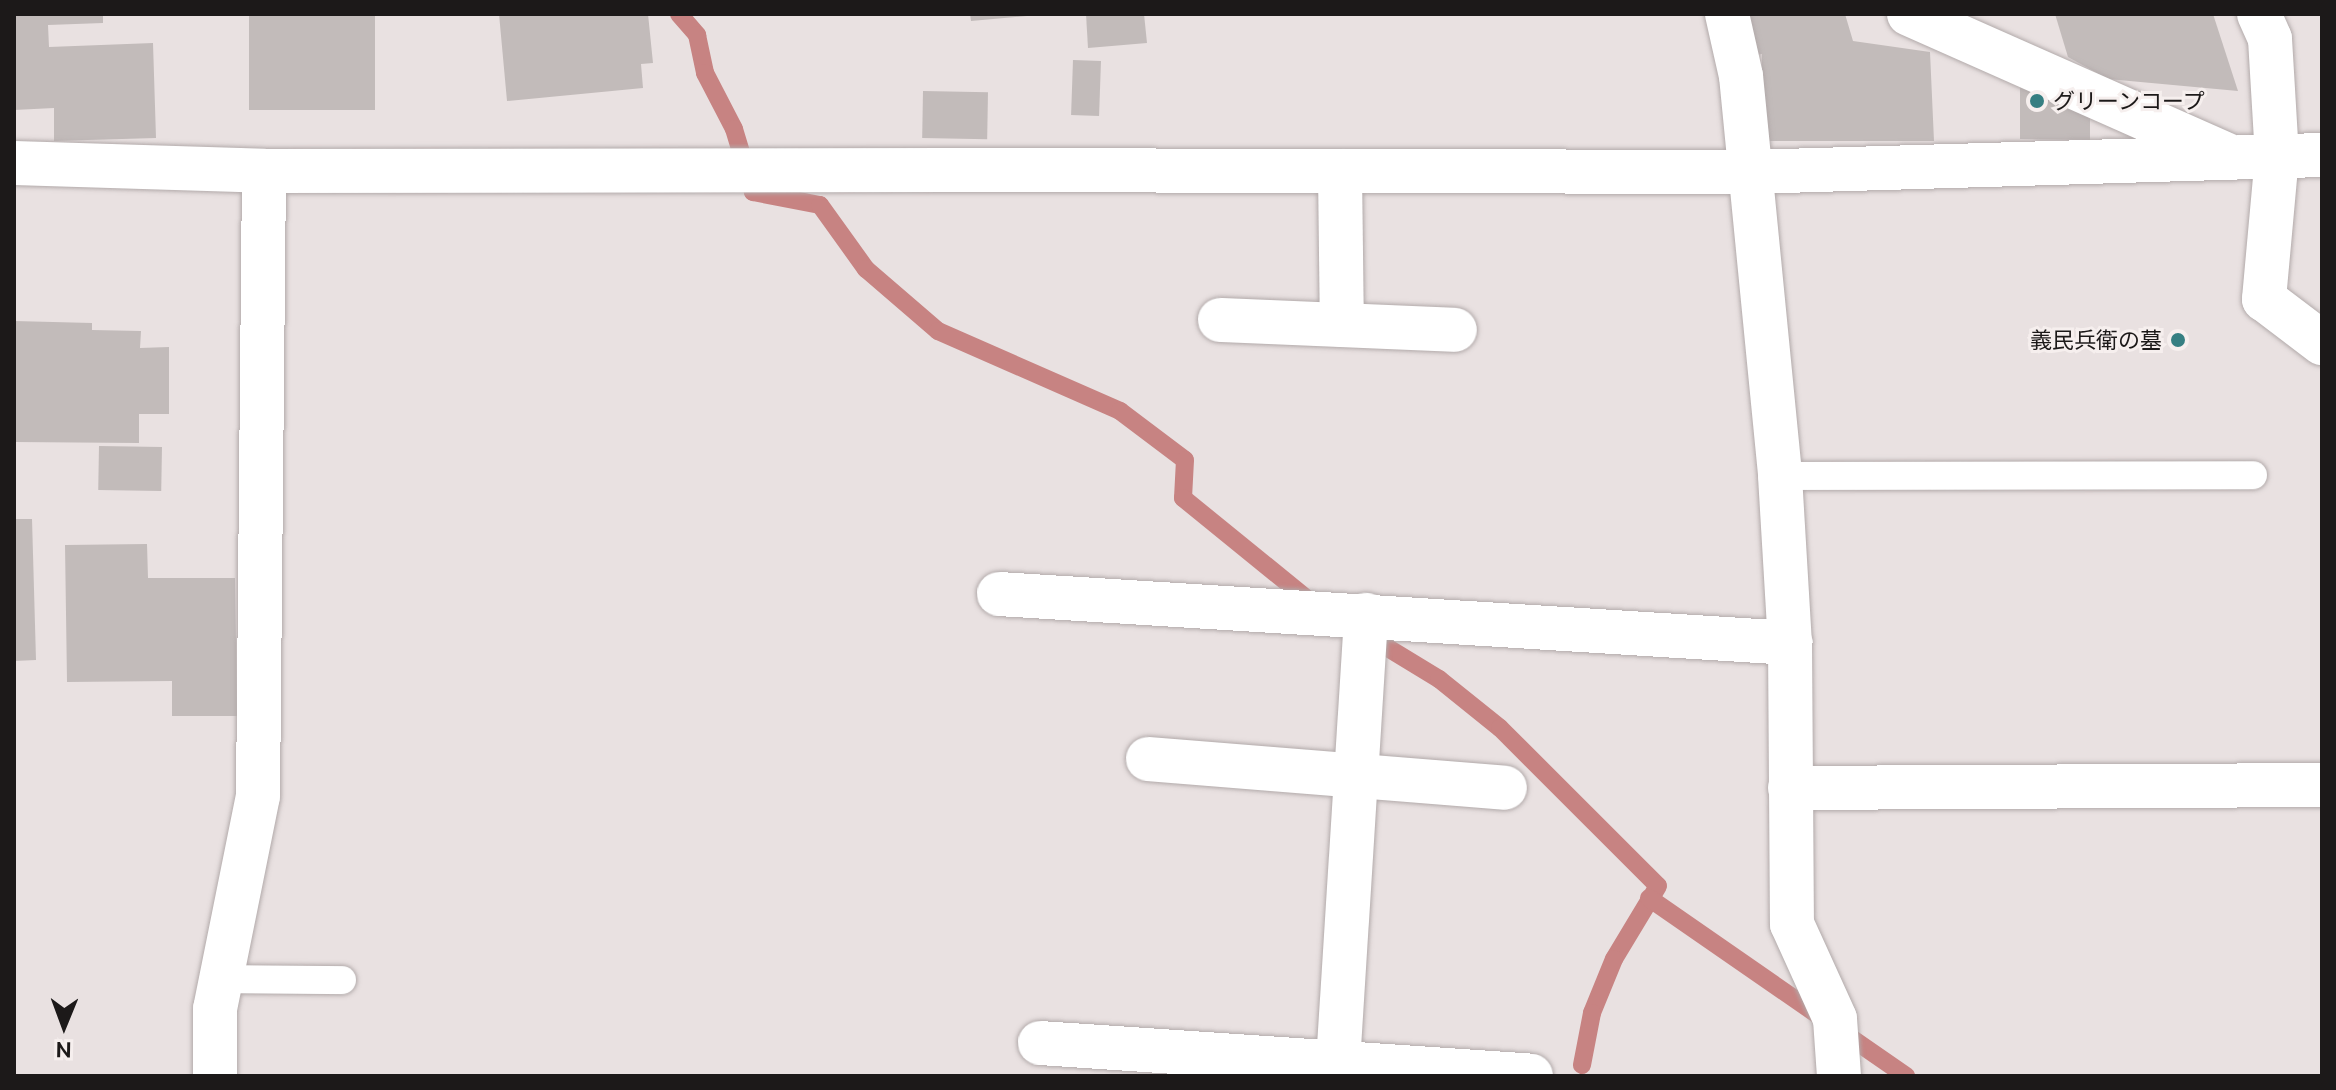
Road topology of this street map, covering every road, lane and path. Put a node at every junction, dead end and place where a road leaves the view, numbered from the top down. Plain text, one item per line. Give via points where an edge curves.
1 (1727, 14) edge
2 (1909, 14) edge
3 (2259, 14) edge
4 (2322, 155) edge
5 (2277, 156) junction
6 (2234, 158) junction
7 (14, 163) edge
8 (264, 171) junction
9 (1340, 171) junction
10 (1749, 172) junction
11 (1220, 320) dead end
12 (1342, 325) junction
13 (1455, 330) dead end
14 (2322, 343) edge
15 (2253, 475) dead end
16 (1780, 476) junction
17 (999, 594) dead end
18 (1348, 622) junction
19 (1790, 643) junction
20 (1148, 759) dead end
21 (1356, 776) junction
22 (2322, 785) edge
23 (1505, 788) dead end
24 (1790, 788) junction
25 (222, 979) junction
26 (342, 980) dead end
27 (1040, 1043) dead end
28 (1338, 1063) junction
29 (215, 1076) edge
30 (1531, 1076) edge
31 (1839, 1076) edge

1 - 10 street via 1741,76
2 - 6 street
3 - 5 street via 2270,39
4 - 5 street
5 - 6 street
5 - 14 street via 2264,299
6 - 10 street
7 - 8 street
8 - 9 street
8 - 25 street via 258,796
9 - 10 street
9 - 12 street
10 - 16 street
11 - 12 street
12 - 13 street
15 - 16 lane
16 - 19 street
17 - 18 street
18 - 19 street
18 - 21 street
19 - 24 street
20 - 21 street
21 - 23 street
21 - 28 street
22 - 24 street
24 - 31 street via 1792,924 1835,1019
25 - 26 lane
25 - 29 street via 215,1009
27 - 28 street
28 - 30 street

